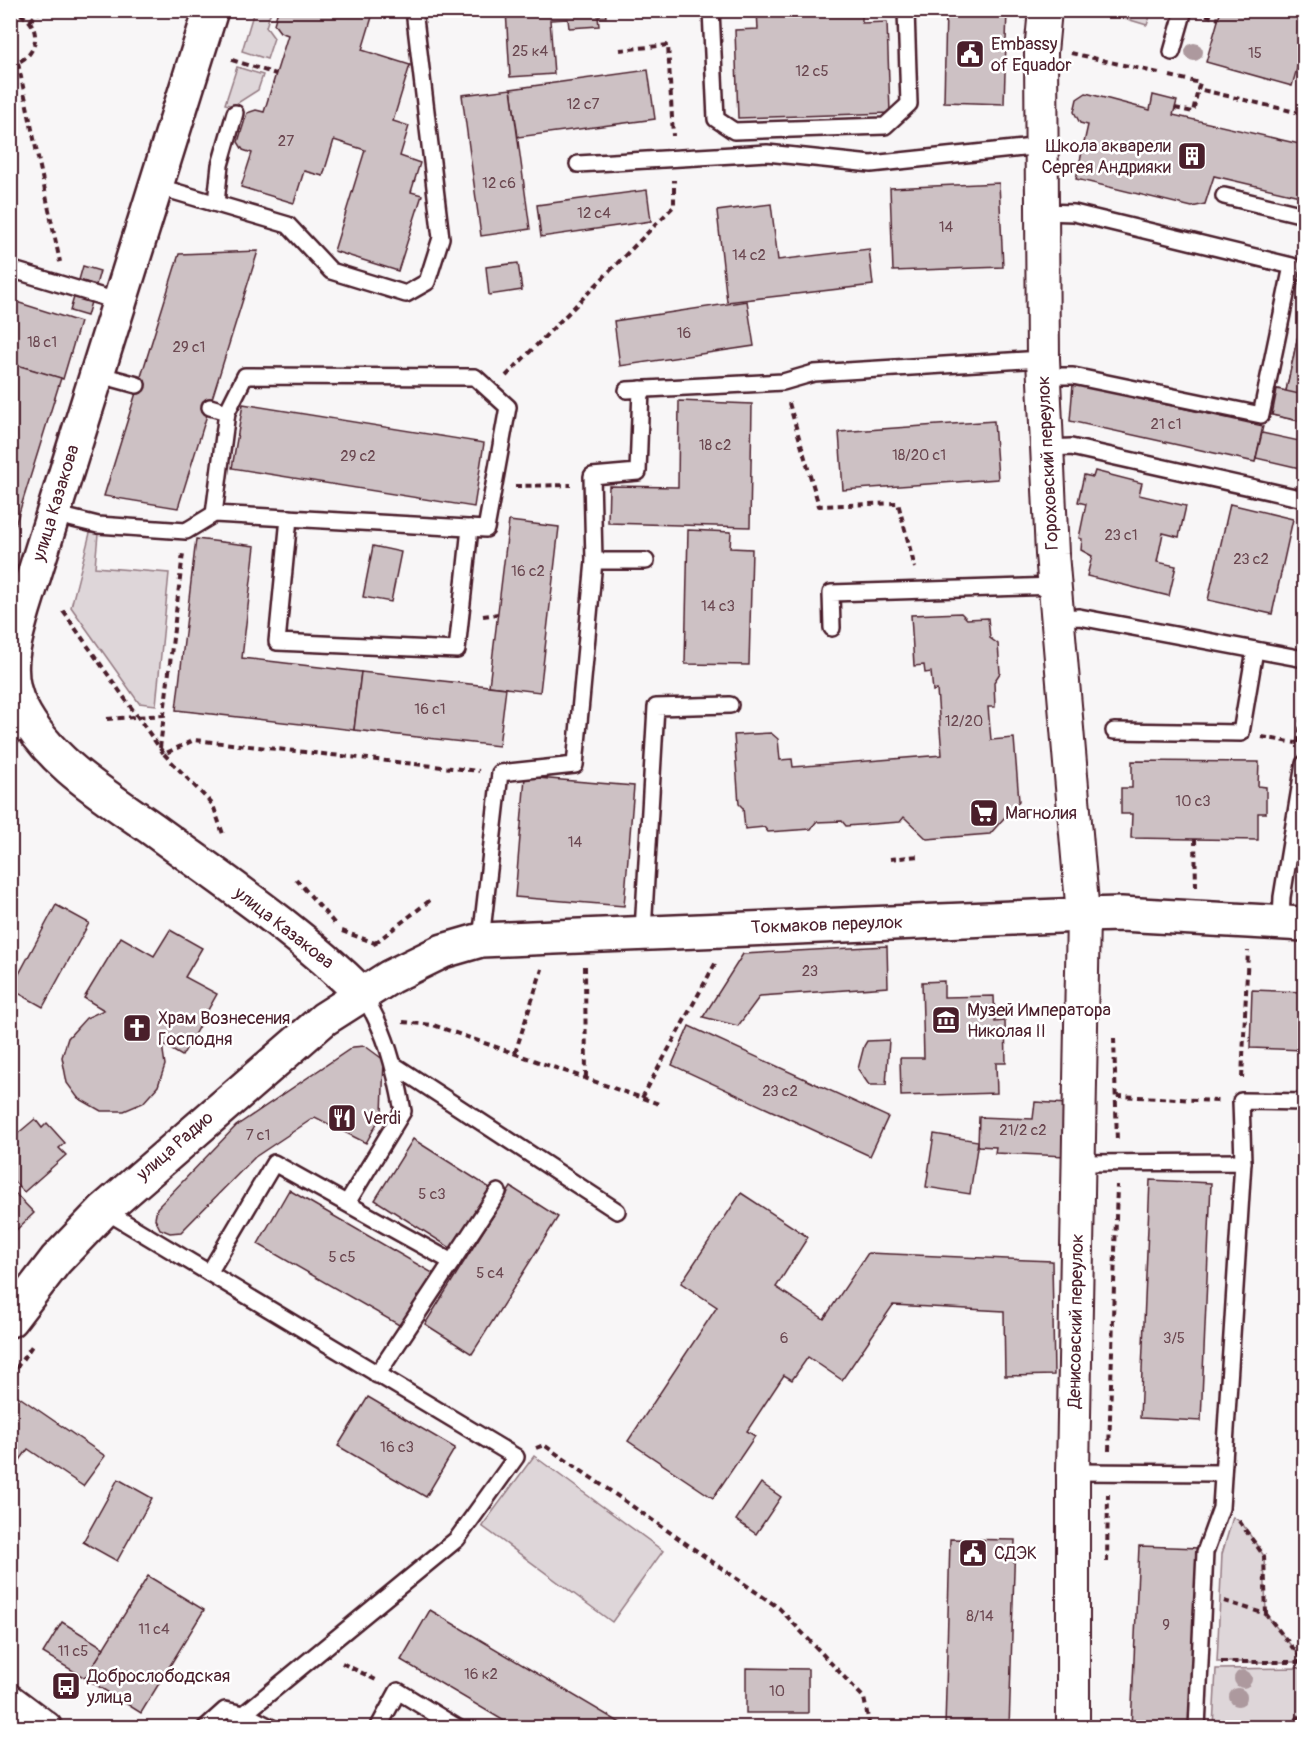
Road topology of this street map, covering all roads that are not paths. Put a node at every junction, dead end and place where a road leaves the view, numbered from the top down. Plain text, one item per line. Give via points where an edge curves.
1 (211, 10) edge
2 (414, 10) edge
3 (711, 10) edge
4 (906, 10) edge
5 (1045, 10) edge
6 (1184, 10) edge
7 (1172, 52) dead end
8 (236, 113) dead end
9 (1042, 146) junction
10 (578, 164) dead end
11 (156, 186) junction
12 (1224, 196) dead end
13 (216, 203) junction
14 (1043, 212) junction
15 (1305, 215) edge
16 (10, 268) edge
17 (120, 302) junction
18 (1044, 367) junction
19 (97, 374) junction
20 (137, 385) dead end
21 (210, 407) dead end
22 (227, 412) junction
23 (1047, 448) junction
24 (1305, 499) edge
25 (53, 514) junction
26 (214, 514) junction
27 (289, 518) junction
28 (470, 528) junction
29 (594, 561) junction
30 (646, 561) dead end
31 (1055, 586) junction
32 (17, 605) edge
33 (1058, 618) junction
34 (832, 628) dead end
35 (1255, 650) junction
36 (1305, 659) edge
37 (730, 705) dead end
38 (21, 731) edge
39 (1114, 731) dead end
40 (1305, 764) edge
41 (1083, 915) junction
42 (1293, 924) edge
43 (644, 931) junction
44 (480, 940) junction
45 (370, 1006) junction
46 (394, 1065) junction
47 (1305, 1102) edge
48 (1243, 1162) junction
49 (1078, 1163) junction
50 (498, 1192) dead end
51 (347, 1203) junction
52 (104, 1210) junction
53 (617, 1211) dead end
54 (452, 1262) junction
55 (208, 1273) junction
56 (10, 1320) edge
57 (377, 1375) junction
58 (1073, 1472) junction
59 (1222, 1473) junction
60 (10, 1701) edge
61 (244, 1713) junction
62 (46, 1728) edge
63 (205, 1728) edge
64 (272, 1728) edge
65 (378, 1728) edge
66 (458, 1728) edge
67 (1073, 1728) edge
68 (1197, 1728) edge

1 - 11 street, улица Казакова
2 - 13 lane via 441,238 427,282 406,294 331,271 288,225
3 - 4 lane via 716,119 734,131 885,126 909,104
5 - 9 street, Гороховский переулок via 1041,52
6 - 7 lane
8 - 13 lane via 220,165
9 - 10 lane via 871,164 766,153
9 - 14 street, Гороховский переулок
11 - 13 lane
11 - 17 street, улица Казакова
12 - 15 lane
14 - 18 street, Гороховский переулок
14 - 18 lane via 1074,213 1292,266 1261,415
16 - 17 lane
17 - 19 street, улица Казакова
18 - 23 street, Гороховский переулок
18 - 29 lane via 814,373 783,382 634,390 638,472 592,476
19 - 20 lane
19 - 25 street, улица Казакова
21 - 22 lane
22 - 26 lane
22 - 28 lane via 245,376 475,377 508,406 486,529
23 - 24 lane via 1071,447
23 - 31 street, Гороховский переулок
25 - 26 lane via 98,525 186,531
25 - 32 street, улица Казакова
26 - 27 lane
27 - 28 lane
27 - 28 lane via 277,642 457,650
29 - 30 lane
29 - 44 lane via 575,765 500,773
31 - 33 street, Гороховский переулок
31 - 34 lane via 831,593
32 - 38 street, улица Казакова via 11,680 20,707
33 - 35 lane via 1079,616
33 - 41 street, Гороховский переулок
35 - 36 lane
35 - 39 lane via 1241,733
37 - 43 lane via 656,707
38 - 45 street, улица Казакова via 303,939
40 - 42 lane via 1282,897
41 - 42 street, Токмаков переулок
41 - 43 street, Токмаков переулок
41 - 49 street, Денисовский переулок
43 - 44 street, Токмаков переулок
44 - 45 street, Токмаков переулок via 443,951
45 - 46 lane
45 - 52 street, улица Радио via 324,1018
46 - 51 lane via 403,1111
46 - 53 lane
47 - 48 lane via 1241,1101
48 - 49 lane
48 - 59 lane
49 - 58 street, Денисовский переулок
50 - 54 lane
51 - 54 lane
51 - 55 lane via 274,1164
52 - 55 lane
52 - 56 street, улица Радио via 56,1260
54 - 57 lane
55 - 57 lane
57 - 61 lane via 516,1456 458,1539
58 - 59 lane
58 - 67 street, Денисовский переулок
59 - 68 lane via 1221,1508 1205,1552
60 - 62 street
61 - 63 lane via 225,1710
61 - 64 lane
65 - 66 lane via 398,1691

